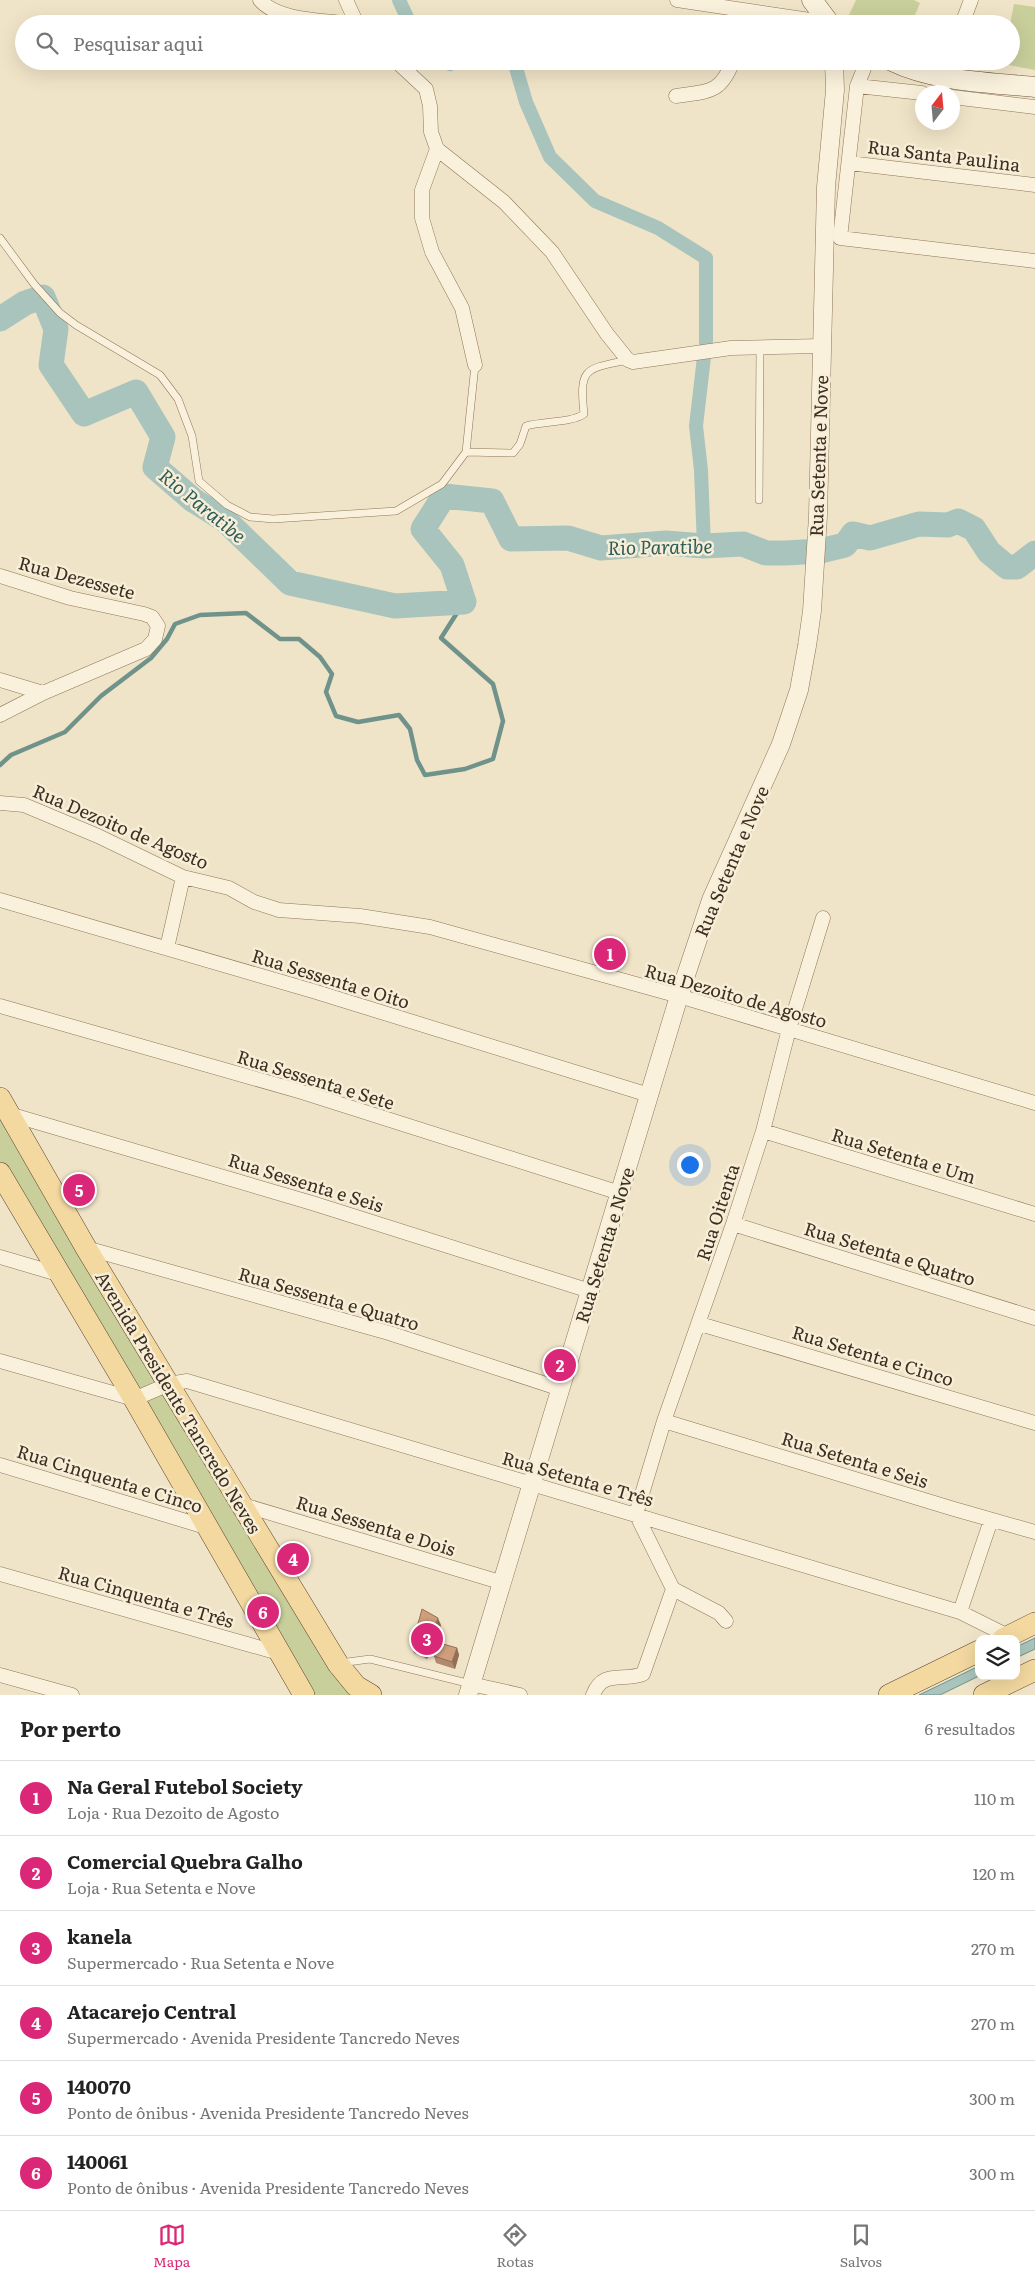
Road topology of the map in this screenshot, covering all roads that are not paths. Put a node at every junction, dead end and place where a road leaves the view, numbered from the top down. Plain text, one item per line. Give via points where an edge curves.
1 (260, 0) edge
2 (346, 0) edge
3 (678, 0) edge
4 (812, 0) edge
5 (971, 0) edge
6 (287, 15) edge
7 (354, 15) edge
8 (772, 15) edge
9 (819, 15) edge
10 (965, 15) edge
11 (406, 70) edge
12 (728, 70) edge
13 (834, 70) edge
14 (864, 70) edge
15 (914, 70) edge
16 (951, 79) edge
17 (857, 86) junction
18 (1035, 87) edge
19 (915, 92) edge
20 (676, 96) dead end
21 (1035, 107) edge
22 (437, 149) junction
23 (849, 163) junction
24 (1035, 185) edge
25 (0, 238) edge
26 (832, 238) junction
27 (1035, 262) edge
28 (822, 346) junction
29 (760, 347) junction
30 (628, 360) junction
31 (475, 365) joint
32 (466, 452) junction
33 (759, 500) dead end
34 (0, 576) edge
35 (0, 680) edge
36 (43, 693) junction
37 (0, 716) edge
38 (0, 803) edge
39 (183, 877) junction
40 (0, 900) edge
41 (823, 918) dead end
42 (167, 948) junction
43 (679, 996) junction
44 (0, 1006) edge
45 (789, 1029) junction
46 (649, 1095) junction
47 (1035, 1103) edge
48 (5, 1106) edge
49 (763, 1131) junction
50 (0, 1173) edge
51 (620, 1193) junction
52 (1035, 1214) edge
53 (734, 1224) junction
54 (86, 1248) junction
55 (0, 1258) edge
56 (58, 1274) junction
57 (590, 1291) junction
58 (1035, 1318) edge
59 (700, 1324) junction
60 (0, 1361) edge
61 (169, 1384) junction
62 (561, 1389) junction
63 (134, 1399) junction
64 (664, 1420) junction
65 (1035, 1423) edge
66 (0, 1465) edge
67 (530, 1485) junction
68 (240, 1504) junction
69 (636, 1514) junction
70 (991, 1520) junction
71 (209, 1528) junction
72 (1035, 1532) edge
73 (0, 1574) edge
74 (500, 1582) junction
75 (673, 1589) junction
76 (960, 1612) junction
77 (726, 1621) dead end
78 (1035, 1623) edge
79 (1001, 1635) edge
80 (1009, 1635) edge
81 (975, 1653) edge
82 (282, 1654) junction
83 (338, 1664) junction
84 (1035, 1670) edge
85 (0, 1675) edge
86 (470, 1689) edge
87 (46, 1691) edge
88 (72, 1695) edge
89 (304, 1695) edge
90 (371, 1695) edge
91 (520, 1695) edge
92 (593, 1695) edge
93 (890, 1695) edge
94 (984, 1695) edge

1 - 6 street via 266,7
2 - 7 street
3 - 8 street
4 - 9 main road
5 - 10 street
11 - 22 street via 426,89 430,132
12 - 20 street via 715,89
13 - 26 street, Rua Setenta e Nove via 826,187
14 - 17 street
15 - 16 main road
16 - 18 main road
16 - 21 street
17 - 19 street
17 - 23 street
22 - 30 street via 504,202 552,252
22 - 31 street via 422,190 422,218 432,252 462,308
23 - 24 street, Rua Santa Paulina
23 - 26 street
25 - 32 lane via 60,313 160,375 178,399 192,436 199,481 227,505 250,517 396,511 442,484
26 - 27 street
26 - 28 street, Rua Setenta e Nove
28 - 29 street
28 - 43 street, Rua Setenta e Nove via 812,611 799,690 781,744 711,900
29 - 30 street
29 - 33 lane
30 - 32 lane via 593,367 584,377 581,387 584,414 578,418 541,421 526,426 513,453
31 - 32 lane
34 - 36 street, Rua Dezessete via 70,598 144,614 152,617 158,626 155,639 146,649
35 - 36 street
36 - 37 street
38 - 39 street, Rua Dezoito de Agosto via 24,805
39 - 42 street
39 - 43 street, Rua Dezoito de Agosto via 229,888 254,902 279,910 360,916 430,927
40 - 42 street, Rua Sessenta e Oito
41 - 45 street, Rua Oitenta
42 - 46 street, Rua Sessenta e Oito
43 - 45 street, Rua Dezoito de Agosto
43 - 46 street, Rua Setenta e Nove
44 - 51 street, Rua Sessenta e Sete via 302,1092
45 - 47 street, Rua Dezoito de Agosto
45 - 49 street, Rua Oitenta
46 - 51 street, Rua Setenta e Nove
48 - 54 main road, Avenida Presidente Tancredo Neves
48 - 57 street, Rua Sessenta e Seis
49 - 52 street, Rua Setenta e Um
49 - 53 street, Rua Oitenta
50 - 56 main road, Avenida Presidente Tancredo Neves
51 - 57 street, Rua Setenta e Nove
53 - 58 street, Rua Setenta e Quatro
53 - 59 street, Rua Oitenta
54 - 61 main road, Avenida Presidente Tancredo Neves
54 - 62 street, Rua Sessenta e Quatro via 389,1333
55 - 56 street
56 - 63 main road, Avenida Presidente Tancredo Neves
57 - 62 street, Rua Setenta e Nove
59 - 64 street, Rua Oitenta
59 - 65 street, Rua Setenta e Cinco
60 - 63 street
61 - 63 street, Rua Setenta e Três
61 - 67 street, Rua Setenta e Três via 187,1381
61 - 68 main road, Avenida Presidente Tancredo Neves
62 - 67 street, Rua Setenta e Nove
63 - 71 main road, Avenida Presidente Tancredo Neves
64 - 69 street, Rua Oitenta
64 - 70 street, Rua Setenta e Seis
66 - 71 street, Rua Cinquenta e Cinco
67 - 69 street, Rua Setenta e Três
67 - 74 street, Rua Setenta e Nove
68 - 74 street, Rua Sessenta e Dois
68 - 83 main road, Avenida Presidente Tancredo Neves
69 - 75 street
69 - 76 street, Rua Setenta e Três
70 - 72 street, Rua Setenta e Seis
70 - 76 street
71 - 82 main road, Avenida Presidente Tancredo Neves
73 - 82 street, Rua Cinquenta e Três
74 - 86 street, Rua Setenta e Nove
75 - 77 street via 719,1612
75 - 92 street via 644,1674 604,1680
76 - 79 street, Rua Setenta e Três
78 - 80 main road
81 - 93 main road
82 - 89 main road, Avenida Presidente Tancredo Neves
83 - 86 lane via 370,1659
83 - 90 main road, Avenida Presidente Tancredo Neves via 356,1686
84 - 94 main road
85 - 87 street
86 - 91 street
87 - 88 street

